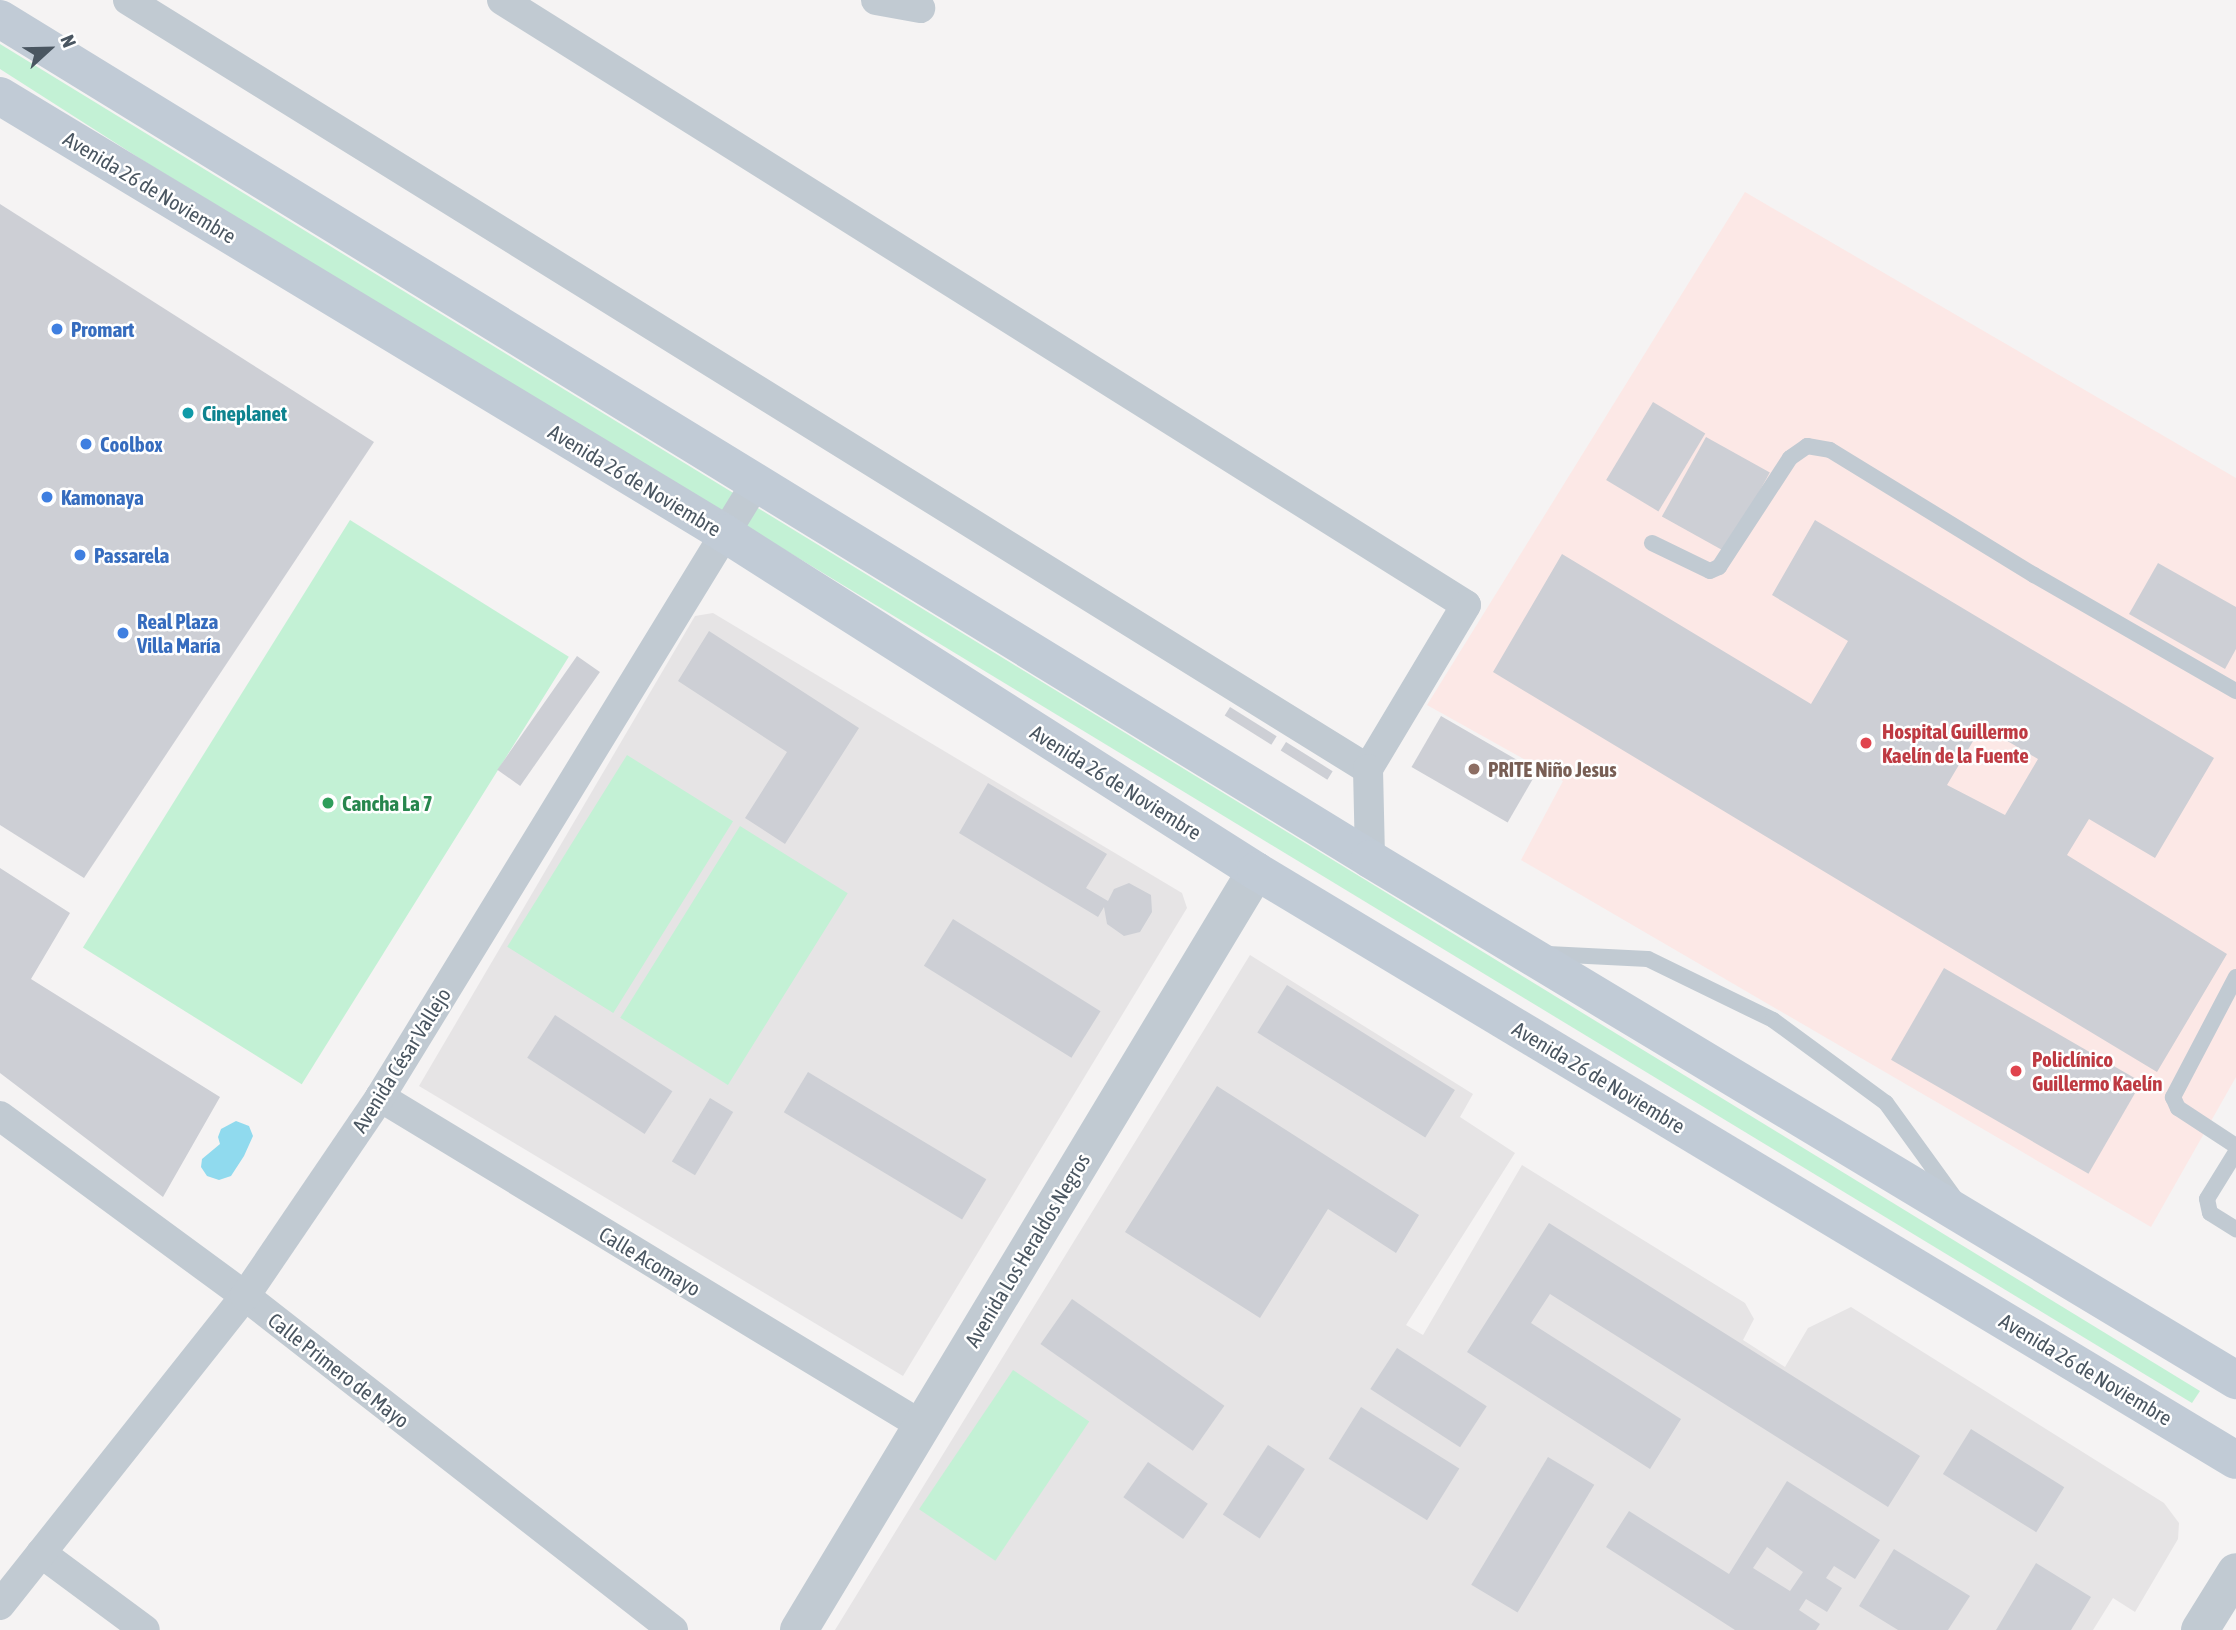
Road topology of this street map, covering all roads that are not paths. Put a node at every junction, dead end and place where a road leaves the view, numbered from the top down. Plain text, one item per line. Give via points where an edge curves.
1 (128, 0) edge
2 (502, 0) edge
3 (876, 0) edge
4 (920, 8) dead end
5 (0, 19) edge
6 (0, 96) edge
7 (756, 483) junction
8 (724, 533) junction
9 (1652, 543) dead end
10 (2236, 691) edge
11 (1368, 769) junction
12 (1370, 859) junction
13 (1255, 871) junction
14 (1525, 953) junction
15 (2236, 977) edge
16 (380, 1097) junction
17 (0, 1116) edge
18 (2236, 1146) edge
19 (2236, 1152) edge
20 (1972, 1222) junction
21 (2236, 1229) edge
22 (245, 1296) junction
23 (2236, 1380) edge
24 (921, 1425) junction
25 (2236, 1460) edge
26 (41, 1553) junction
27 (2236, 1572) edge
28 (0, 1605) edge
29 (145, 1630) edge
30 (673, 1630) edge
31 (799, 1630) edge
32 (2200, 1630) edge

1 - 11 street
2 - 11 street via 1466,606
3 - 4 street
5 - 7 main road
6 - 8 main road, Avenida 26 de Noviembre
7 - 8 street, Avenida César Vallejo
7 - 12 main road
8 - 13 main road, Avenida 26 de Noviembre
8 - 16 street, Avenida César Vallejo
9 - 10 lane via 1710,571 1719,567 1790,458 1807,446 1830,450
11 - 12 street
12 - 14 main road
13 - 24 street, Avenida Los Heraldos Negros
13 - 25 main road, Avenida 26 de Noviembre
14 - 20 main road
14 - 20 lane via 1648,959 1773,1020 1886,1103
15 - 18 lane via 2173,1097 2178,1108
16 - 22 street, Avenida César Vallejo
16 - 24 street, Calle Acomayo
17 - 22 street, Calle Primero de Mayo
19 - 21 lane via 2207,1199 2210,1213
20 - 23 main road
22 - 26 street, Avenida César Vallejo
22 - 30 street, Calle Primero de Mayo
24 - 31 street, Avenida Los Heraldos Negros
26 - 28 street, Avenida César Vallejo
26 - 29 street
27 - 32 street

